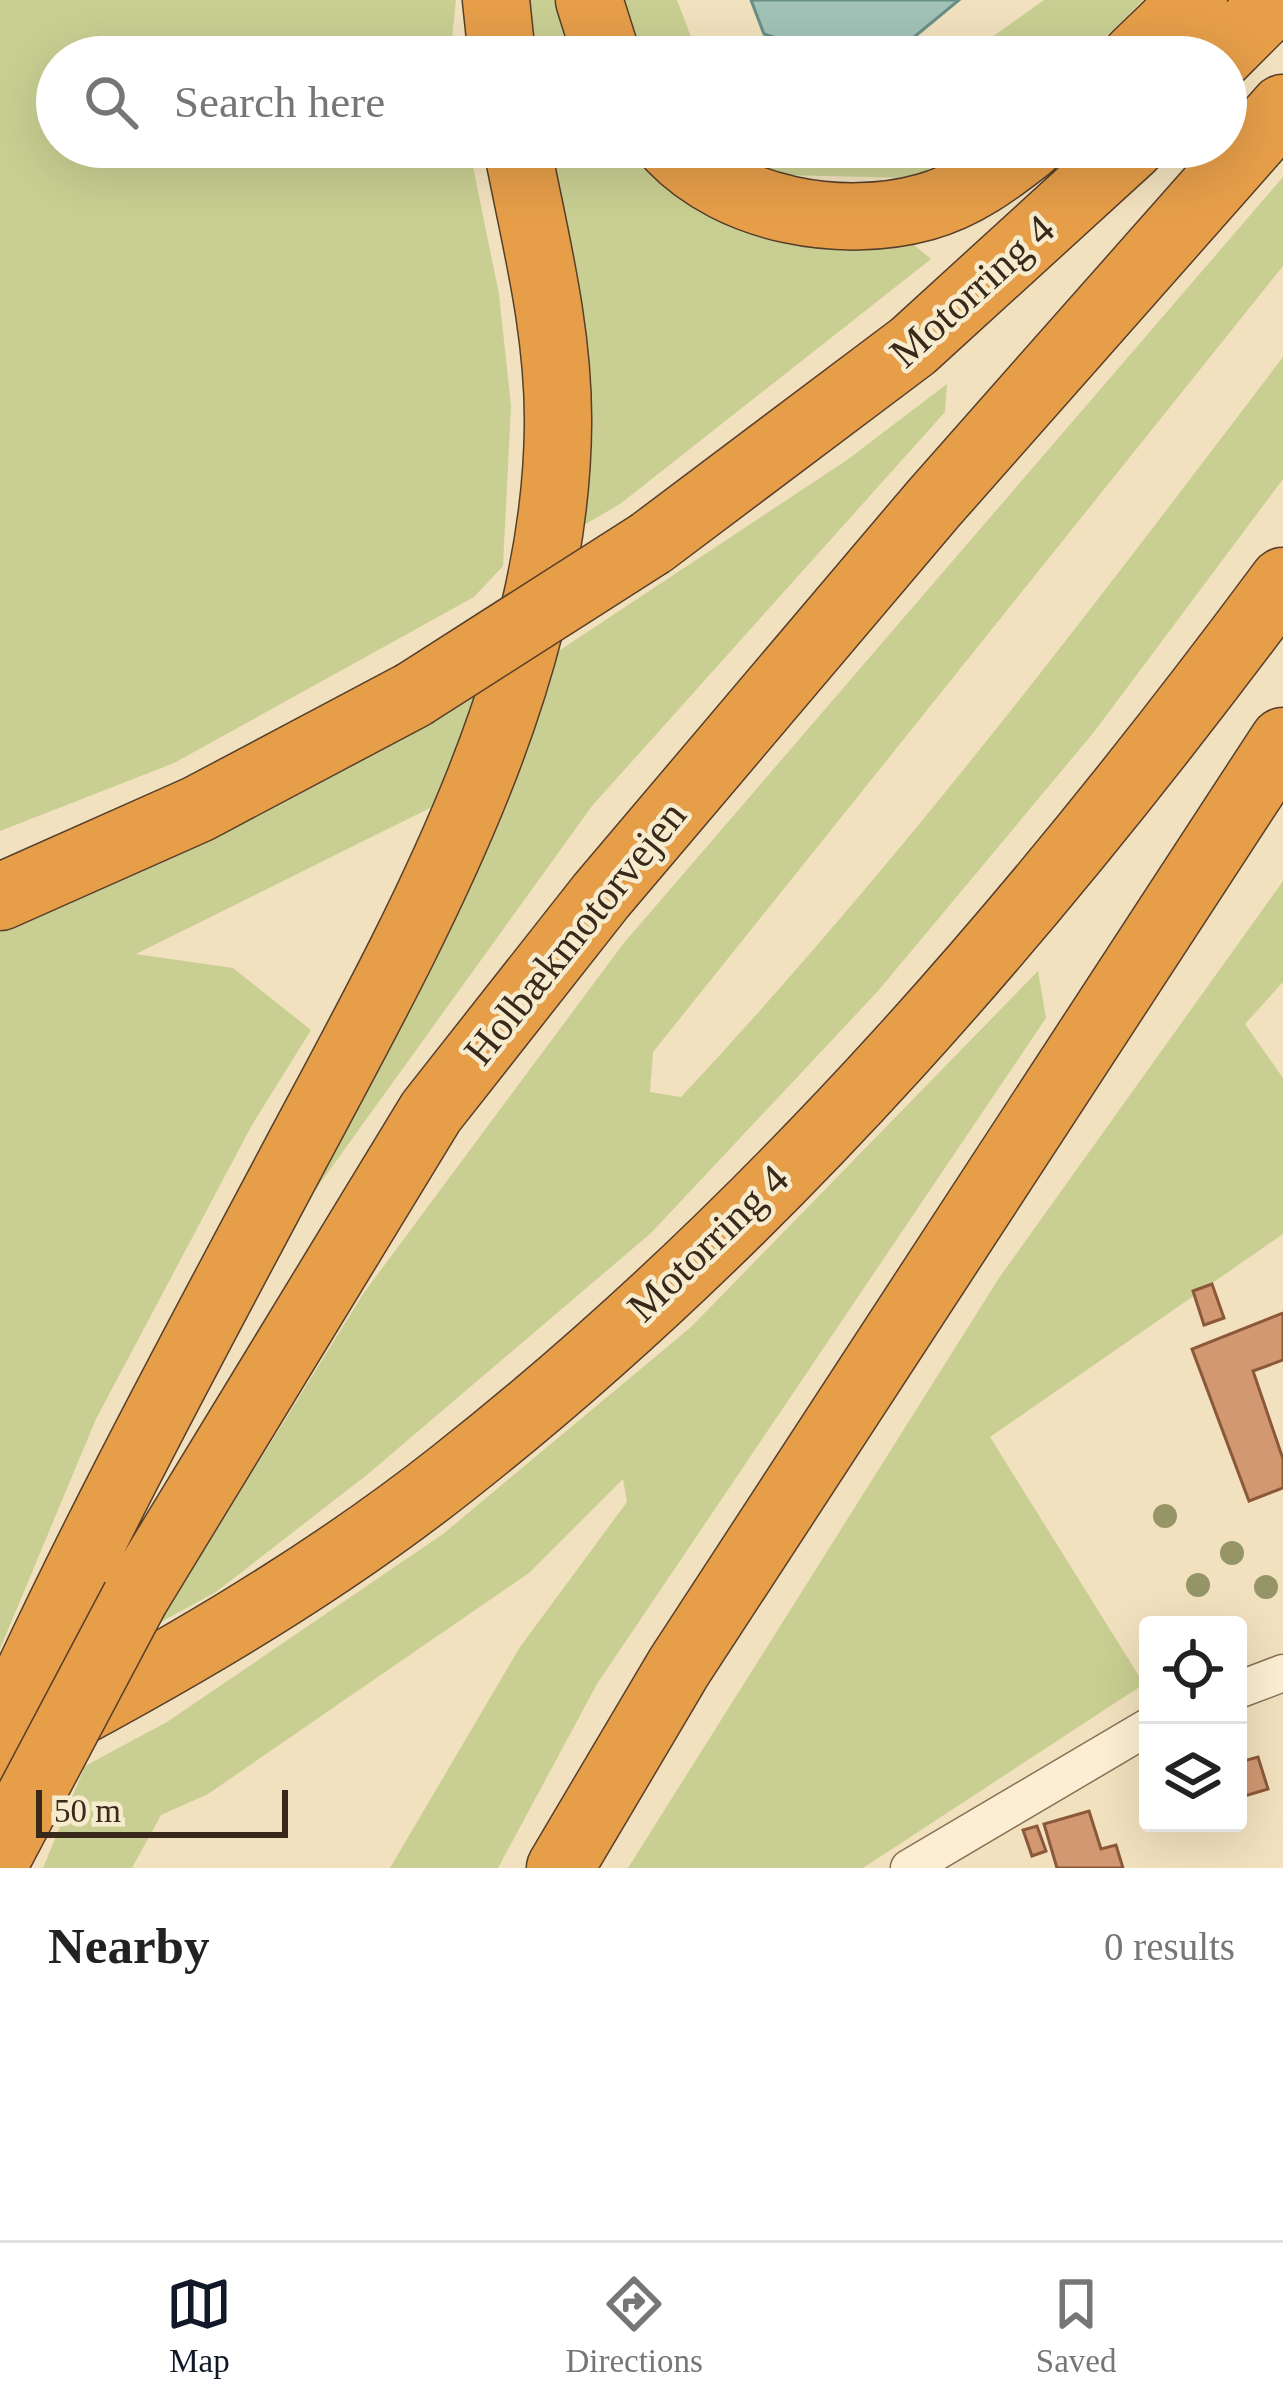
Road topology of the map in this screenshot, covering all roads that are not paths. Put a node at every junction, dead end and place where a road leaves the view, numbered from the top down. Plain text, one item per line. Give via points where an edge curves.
1 (496, 0) edge
2 (589, 0) edge
3 (1194, 0) edge
4 (1276, 0) edge
5 (500, 36) edge
6 (600, 36) edge
7 (1157, 36) edge
8 (1241, 36) edge
9 (1283, 108) edge
10 (1247, 149) edge
11 (521, 168) edge
12 (701, 168) edge
13 (1003, 168) edge
14 (1108, 168) edge
15 (1230, 168) edge
16 (1283, 581) edge
17 (1283, 741) edge
18 (1283, 807) edge
19 (0, 897) edge
20 (1056, 1094) junction
21 (1283, 1673) edge
22 (1247, 1687) edge
23 (1139, 1732) edge
24 (0, 1735) edge
25 (0, 1754) edge
26 (0, 1853) edge
27 (560, 1868) edge
28 (909, 1868) edge

1 - 5 highway
2 - 6 highway
3 - 7 highway
4 - 8 highway
9 - 10 highway, Holbækmotorvejen, bridge
11 - 24 highway via 544,278 558,427 546,541 512,696 386,983 74,1571
12 - 13 highway via 733,190 795,211 861,217 926,207
14 - 19 highway, Motorring 4, bridge via 913,346 651,544 413,695 198,809
15 - 26 highway, Holbækmotorvejen, bridge via 919,520 430,1112 134,1598
16 - 25 highway, Motorring 4 via 958,987 687,1269 453,1474 287,1590
17 - 20 highway
18 - 20 highway
20 - 27 highway via 679,1667
21 - 22 street
23 - 28 street

